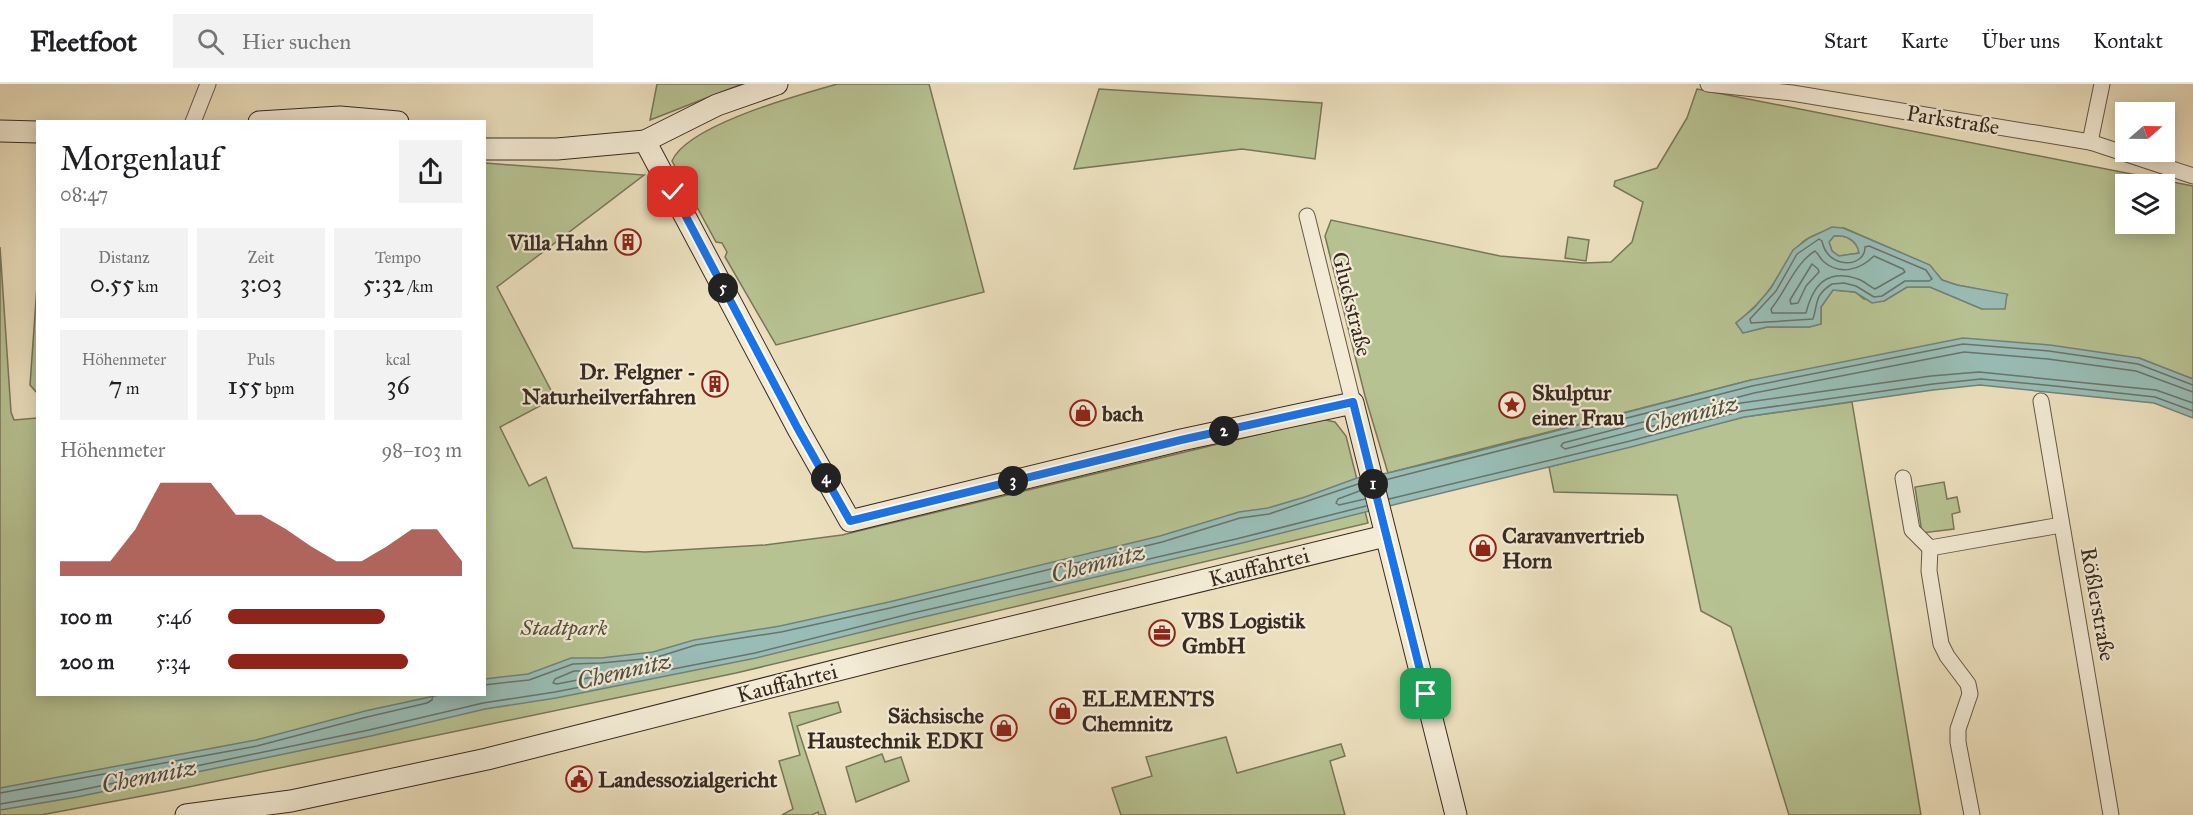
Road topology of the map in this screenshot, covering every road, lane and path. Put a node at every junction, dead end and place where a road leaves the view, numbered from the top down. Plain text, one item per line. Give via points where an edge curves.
1 (208, 84) edge
2 (777, 84) edge
3 (1708, 84) edge
4 (2102, 84) edge
5 (194, 120) edge
6 (291, 120) edge
7 (375, 120) edge
8 (0, 131) edge
9 (36, 132) edge
10 (645, 141) junction
11 (2090, 142) junction
12 (486, 149) edge
13 (2193, 176) edge
14 (1307, 216) dead end
15 (2041, 401) dead end
16 (1353, 402) junction
17 (1903, 477) dead end
18 (2061, 525) junction
19 (1385, 536) junction
20 (1930, 548) junction
21 (186, 815) edge
22 (1456, 815) edge
23 (1972, 815) edge
24 (2111, 815) edge

1 - 5 street
2 - 10 street via 717,105
3 - 11 street, Parkstraße via 1792,93
4 - 11 street
6 - 7 street
8 - 9 street
10 - 12 street via 557,149
10 - 16 street via 850,521
11 - 13 street, Parkstraße
14 - 16 street, Gluckstraße
15 - 18 street, Rößlerstraße
16 - 19 street
17 - 20 street via 1912,530
18 - 20 street
18 - 24 street, Rößlerstraße
19 - 21 street, Kauffahrtei via 487,759 291,801
19 - 22 street
20 - 23 street via 1929,571 1941,644 1968,684 1970,694 1958,729 1958,742

